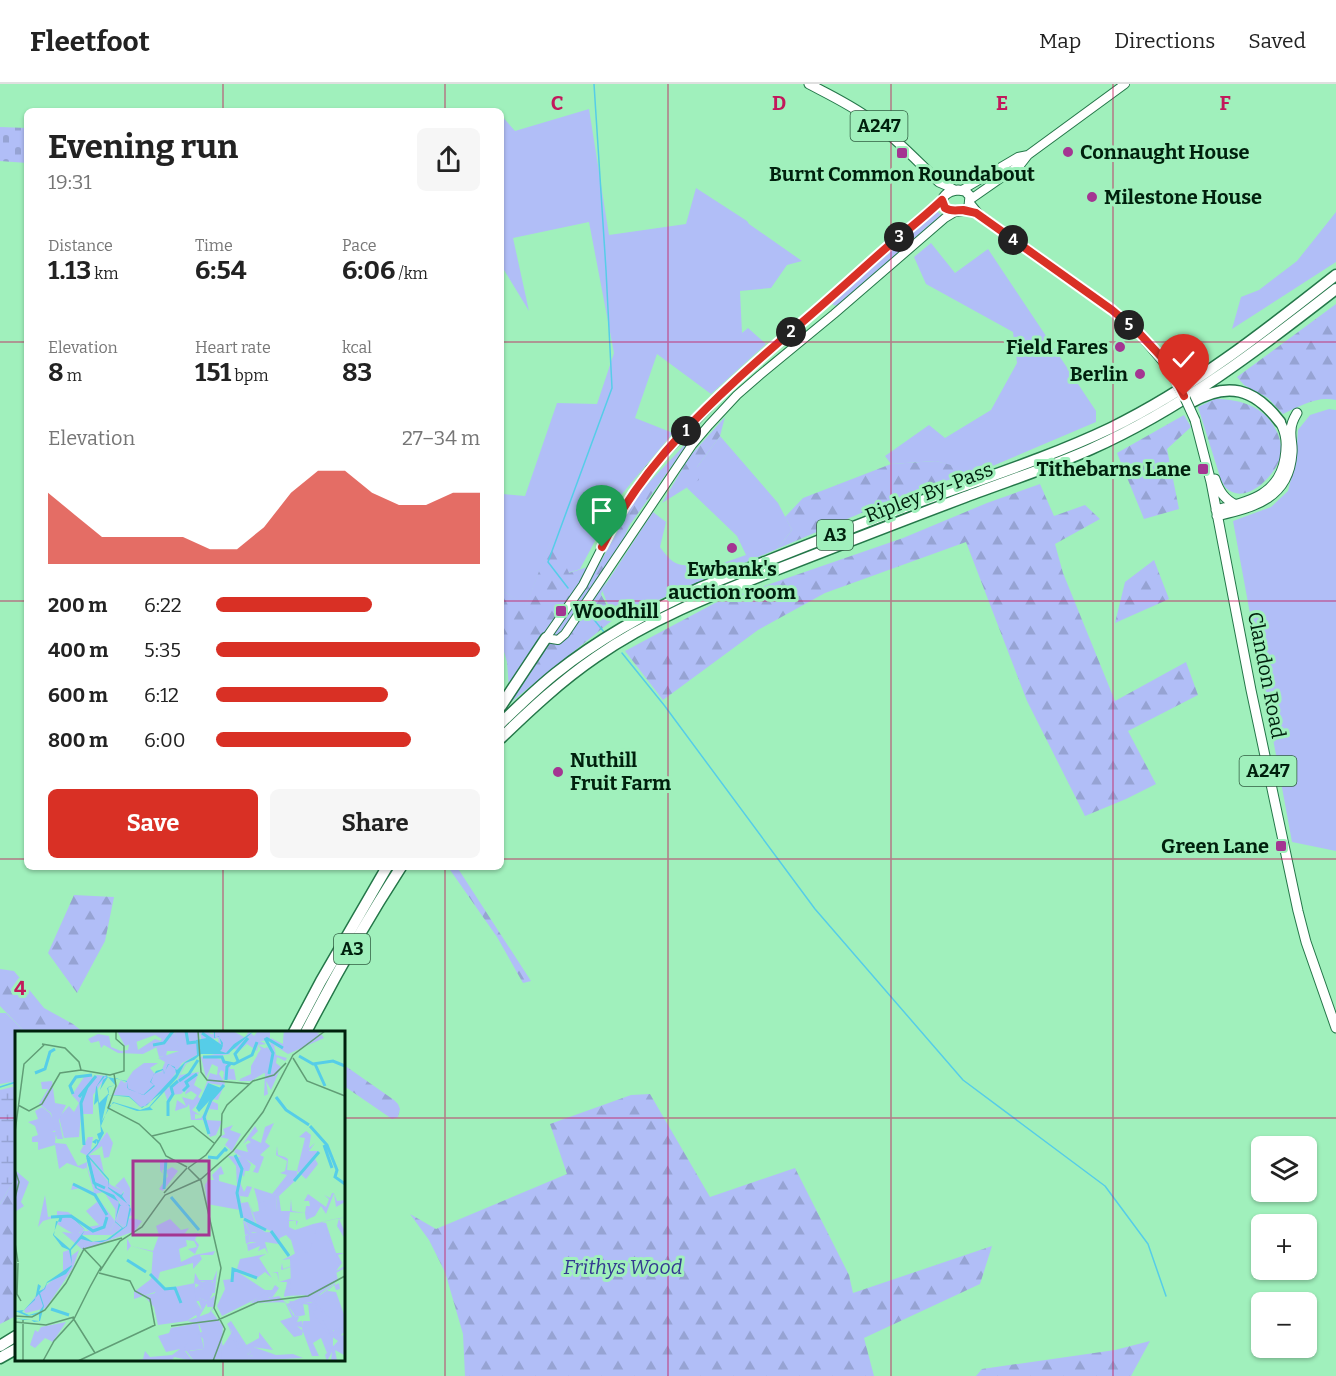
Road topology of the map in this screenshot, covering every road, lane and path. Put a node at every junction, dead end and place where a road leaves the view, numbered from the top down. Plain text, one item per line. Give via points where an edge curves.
1 (809, 84) edge
2 (1125, 84) edge
3 (1028, 155) junction
4 (939, 182) junction
5 (958, 190) junction
6 (943, 198) junction
7 (965, 206) junction
8 (1336, 275) edge
9 (1336, 289) edge
10 (1296, 413) dead end
11 (1280, 422) joint
12 (1116, 438) junction
13 (1205, 457) junction
14 (1236, 505) junction
15 (1217, 513) junction
16 (546, 638) junction
17 (504, 701) edge
18 (504, 720) edge
19 (504, 735) edge
20 (385, 870) edge
21 (399, 870) edge
22 (1336, 1028) edge
23 (295, 1031) edge
24 (307, 1031) edge
25 (15, 1337) edge
26 (0, 1346) edge
27 (15, 1349) edge
28 (0, 1358) edge

1 - 4 main road, A247 via 872,120
2 - 3 main road
3 - 5 main road
3 - 7 main road
4 - 5 main road, A247
4 - 6 main road, A247
5 - 6 main road
5 - 7 main road via 968,193
6 - 7 main road via 945,208
6 - 16 main road via 728,387 668,450 626,503 584,585
7 - 13 main road, Clandon Road / A247, bridge via 975,208 976,213 1139,333 1168,365 1191,408
7 - 16 main road via 945,218 737,395 692,445 565,634 558,640
8 - 18 highway, Ripley By-Pass / A3 via 1215,366 1142,411 1063,448 672,601 590,648
9 - 12 highway, Ripley By-Pass / A3 via 1245,359
10 - 15 main road via 1290,432 1290,469 1281,486 1250,508
11 - 12 highway via 1260,400 1226,391 1204,396 1150,426
11 - 14 main road via 1287,446 1276,482 1259,497
12 - 19 highway, Ripley By-Pass / A3 via 677,611 597,656
13 - 14 main road via 1221,494
13 - 15 main road, Clandon Road / A247
14 - 15 main road
15 - 22 main road, Clandon Road / A247 via 1298,911
16 - 17 highway
20 - 23 highway, A3
21 - 24 highway, A3
25 - 26 highway
27 - 28 highway

